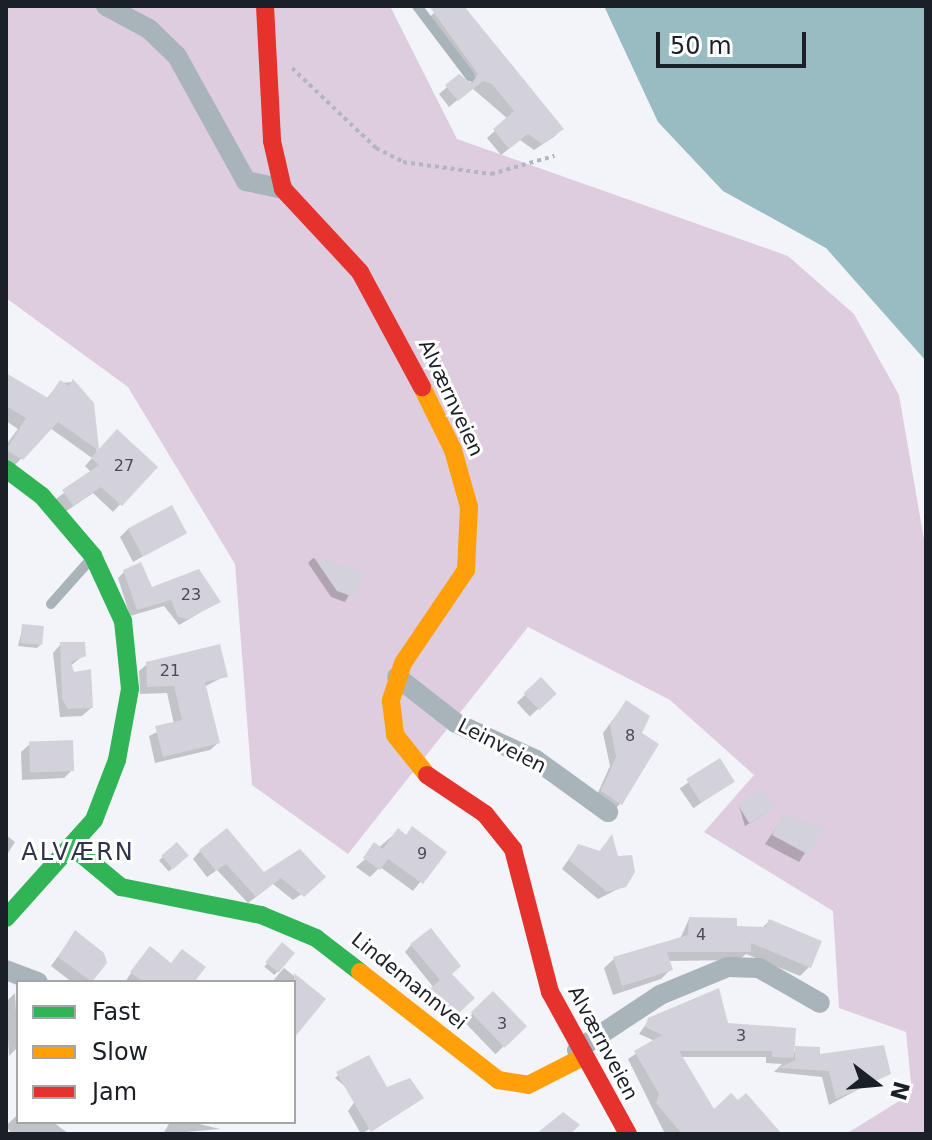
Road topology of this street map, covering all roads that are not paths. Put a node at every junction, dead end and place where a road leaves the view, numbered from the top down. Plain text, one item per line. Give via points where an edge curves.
1 (106, 6) edge
2 (265, 6) edge
3 (417, 6) edge
4 (470, 76) dead end
5 (283, 189) junction
6 (6, 469) edge
7 (93, 556) junction
8 (51, 604) dead end
9 (397, 677) junction
10 (608, 812) dead end
11 (75, 849) junction
12 (6, 918) edge
13 (6, 970) edge
14 (33, 980) edge
15 (820, 1003) dead end
16 (579, 1054) junction
17 (628, 1134) edge

1 - 5 street via 149,29 177,56 246,181
2 - 5 main road, Alværnveien via 272,41 272,141
3 - 4 lane
5 - 9 main road, Alværnveien via 373,290 437,413 465,489 472,533 466,570
6 - 7 main road via 42,496
7 - 8 lane
7 - 11 main road via 123,621 130,689 107,796
9 - 10 street, Leinveien via 456,723 536,760
9 - 16 main road, Alværnveien via 391,716 405,754 485,814 513,849 545,978
11 - 12 main road
11 - 16 main road, Lindemannvei via 121,887 261,915 316,938 498,1080 528,1085
13 - 14 street
15 - 16 street via 774,974 728,967 660,995
16 - 17 main road, Alværnveien

